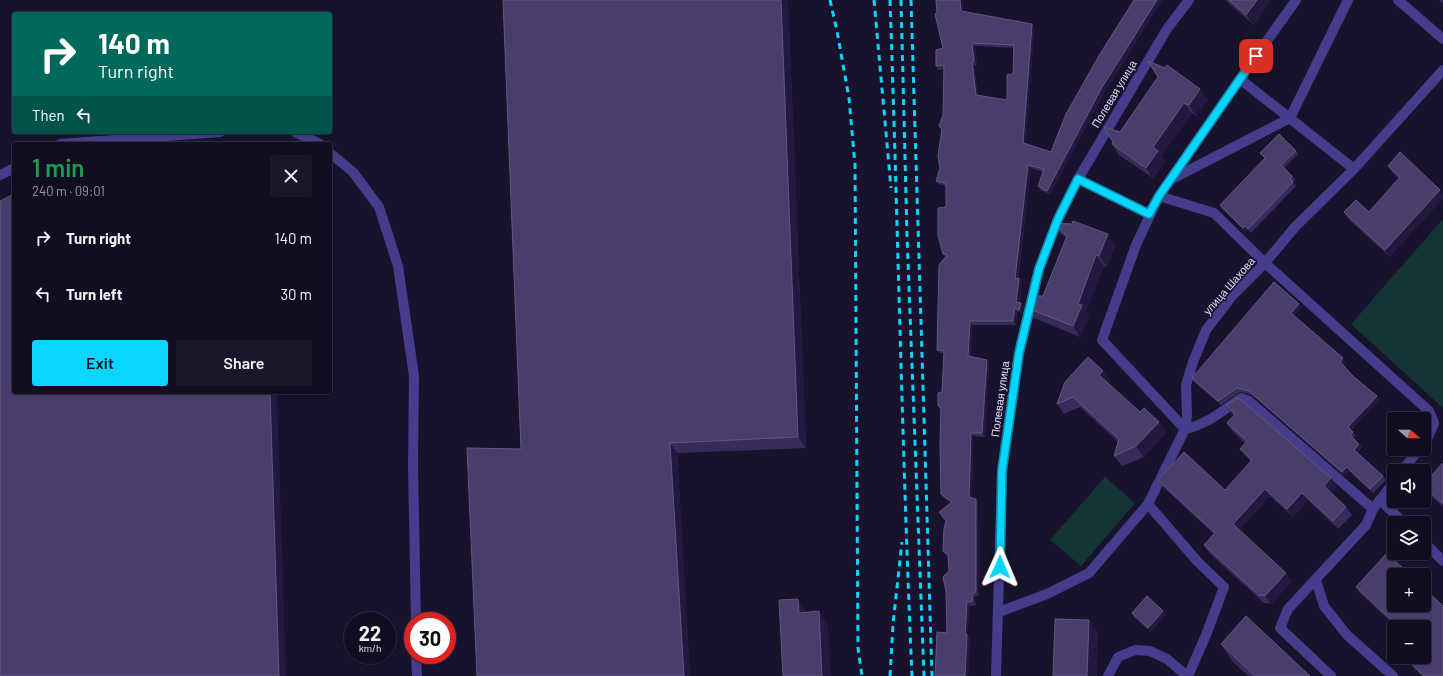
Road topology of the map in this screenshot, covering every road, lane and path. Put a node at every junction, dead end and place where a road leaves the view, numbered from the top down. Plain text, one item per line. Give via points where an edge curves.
1 (1189, 0) edge
2 (1296, 0) edge
3 (1348, 0) edge
4 (1398, 0) edge
5 (1443, 39) edge
6 (1443, 70) edge
7 (1240, 79) junction
8 (1290, 118) junction
9 (193, 134) edge
10 (299, 134) edge
11 (87, 142) edge
12 (316, 142) edge
13 (332, 155) edge
14 (12, 169) edge
15 (1354, 169) junction
16 (0, 175) edge
17 (1078, 179) junction
18 (1168, 181) junction
19 (1159, 196) junction
20 (1149, 214) junction
21 (1265, 263) junction
22 (1429, 412) edge
23 (1431, 416) edge
24 (1185, 429) junction
25 (1431, 430) edge
26 (1414, 456) edge
27 (1407, 464) edge
28 (1387, 491) edge
29 (1380, 500) junction
30 (1148, 504) junction
31 (1372, 509) junction
32 (1397, 516) edge
33 (1431, 549) edge
34 (1443, 561) edge
35 (1316, 580) junction
36 (416, 612) edge
37 (999, 612) junction
38 (416, 664) edge
39 (417, 676) edge
40 (996, 676) edge
41 (1108, 676) edge
42 (1188, 676) edge
43 (1331, 676) edge
44 (1393, 676) edge

1 - 17 street, Полевая улица via 1167,29
2 - 7 street
3 - 8 street
4 - 5 street
6 - 15 street, улица Шахова
7 - 8 street
7 - 18 street
8 - 15 street
8 - 18 street
9 - 11 street
10 - 12 street
13 - 36 street via 352,172 379,207 398,266 414,376
14 - 16 street
15 - 21 street, улица Шахова via 1294,227
17 - 20 street
17 - 37 street, Полевая улица via 1058,219 1039,269 1019,353 1002,471
18 - 19 street
19 - 20 street
19 - 21 street via 1214,213
20 - 24 street via 1102,340
21 - 22 street
21 - 24 street, улица Шахова via 1232,296 1206,330 1186,385
23 - 25 street via 1434,423
24 - 30 street, улица Шахова
24 - 31 street via 1196,427 1241,398 1249,401
26 - 27 street
28 - 29 street
29 - 31 street
29 - 32 street
30 - 37 street, улица Шахова via 1089,573 1047,594
30 - 42 street via 1197,561 1224,587
31 - 35 street via 1366,525
33 - 34 street
35 - 43 street via 1288,609 1280,628
35 - 44 street via 1328,612 1347,635
37 - 40 street, Полевая улица
38 - 39 street
41 - 42 street via 1118,658 1135,650 1150,651 1167,659

